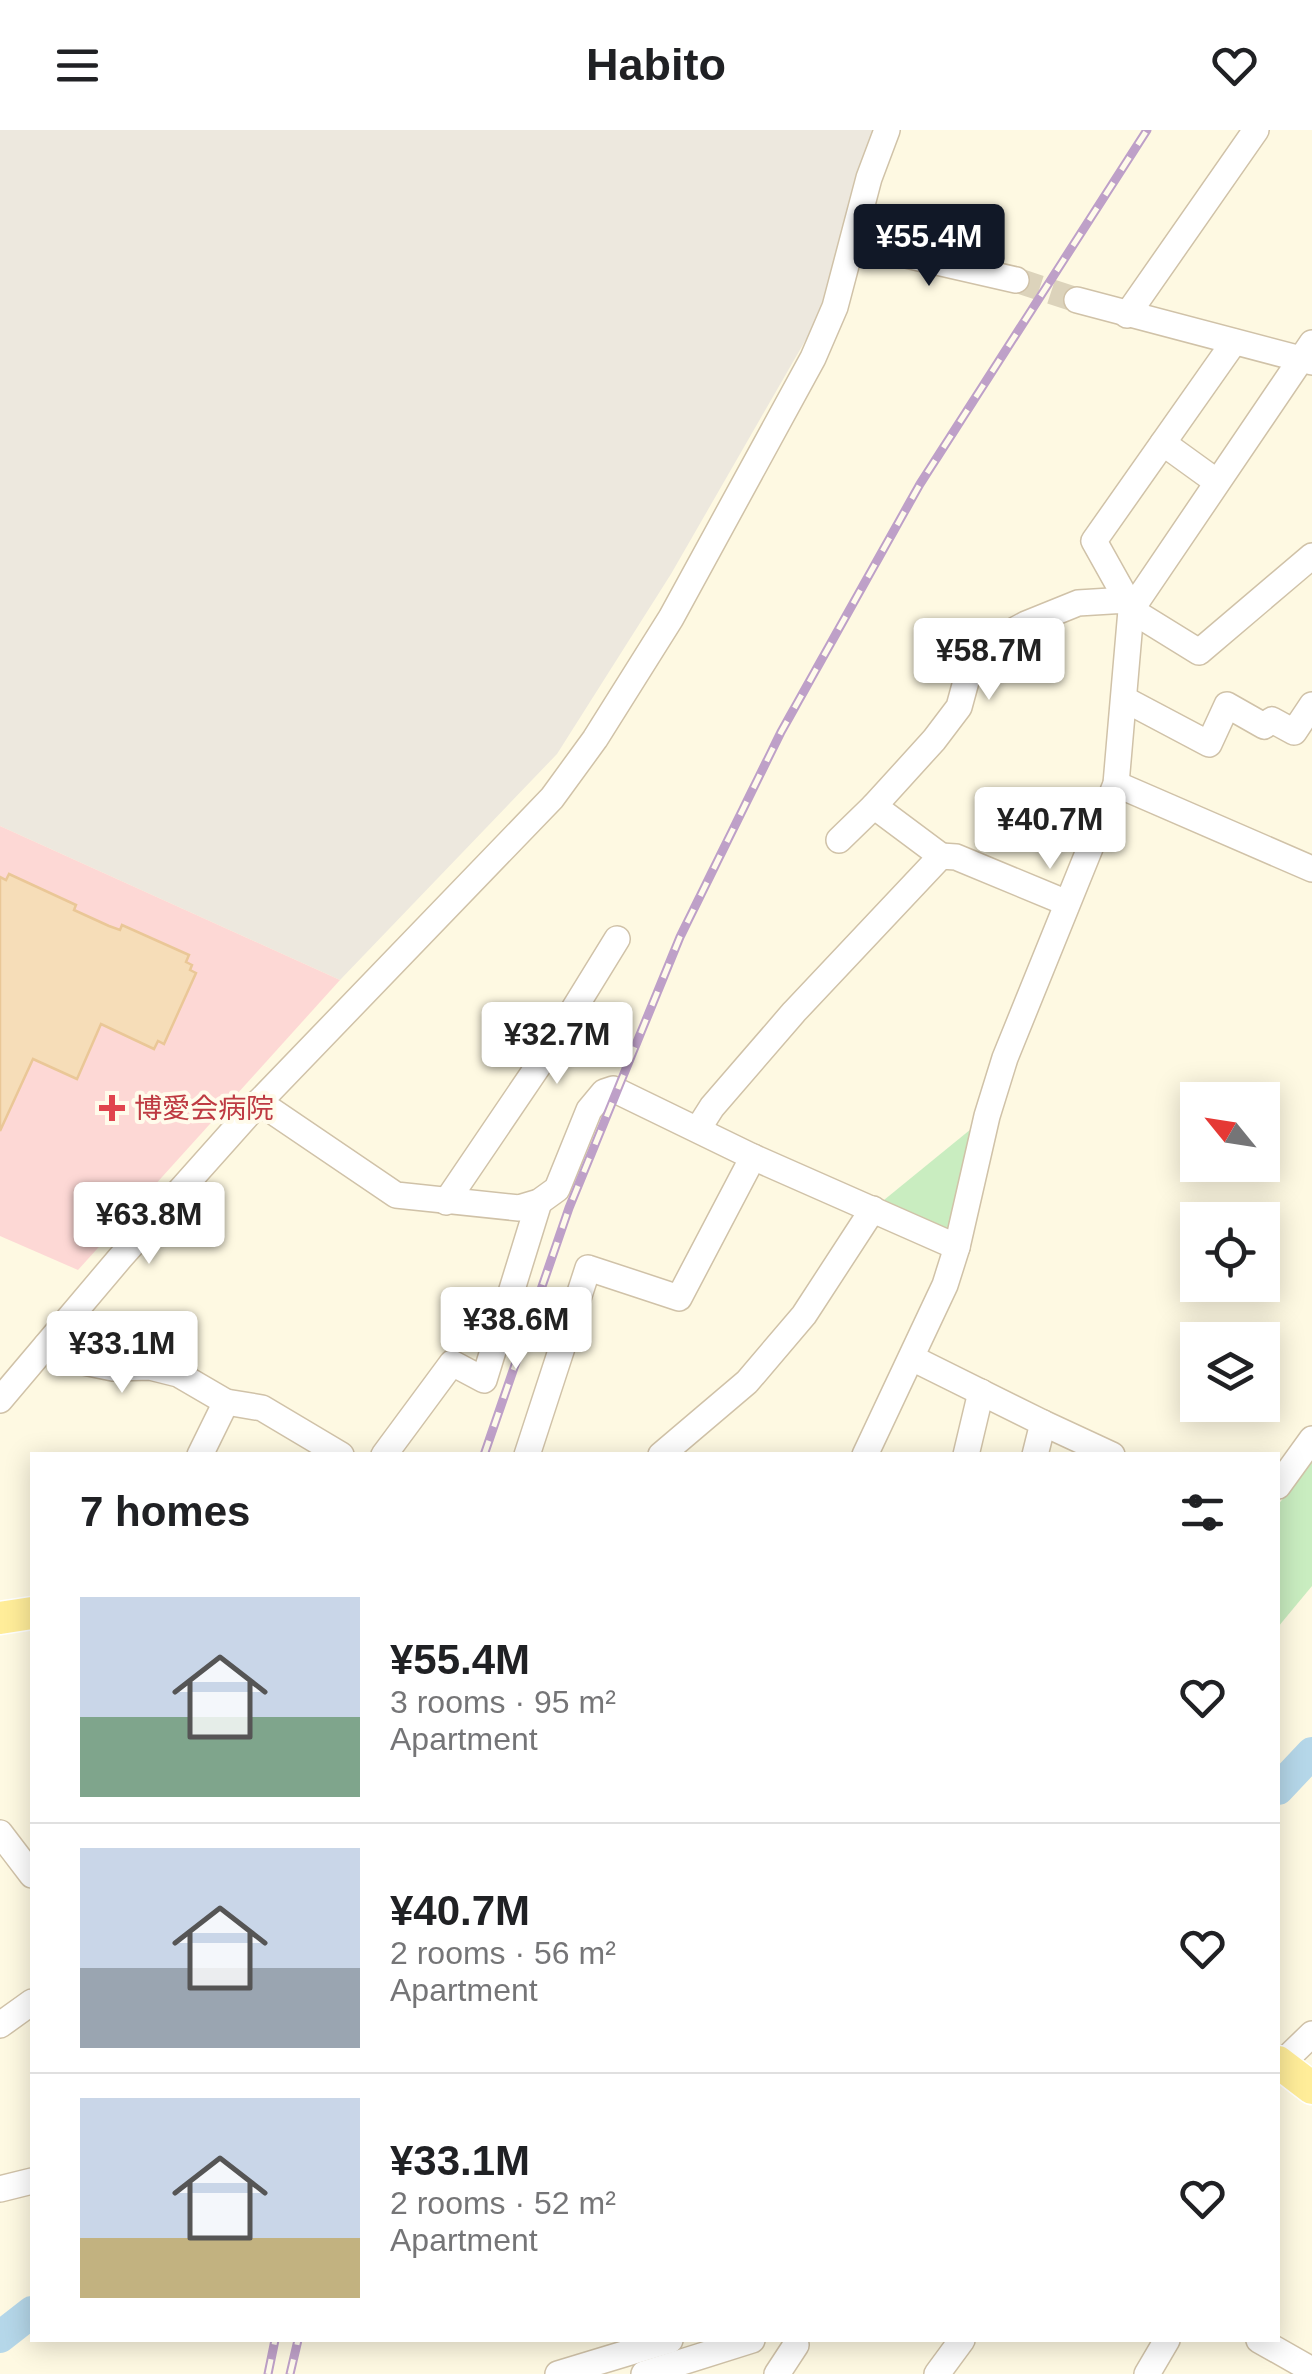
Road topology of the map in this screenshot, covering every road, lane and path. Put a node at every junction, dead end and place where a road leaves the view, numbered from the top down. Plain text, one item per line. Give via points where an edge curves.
1 (887, 130) edge
2 (1256, 130) edge
3 (854, 244) junction
4 (1016, 280) tunnel mouth
5 (1077, 300) tunnel mouth
6 (1128, 314) junction
7 (1234, 342) junction
8 (1308, 355) edge
9 (1163, 443) junction
10 (1217, 482) junction
11 (1311, 558) edge
12 (1129, 605) junction
13 (1124, 699) junction
14 (1312, 705) edge
15 (1116, 784) junction
16 (874, 806) junction
17 (840, 840) dead end
18 (942, 856) junction
19 (1312, 869) edge
20 (1067, 903) junction
21 (617, 940) dead end
22 (259, 1102) junction
23 (698, 1129) junction
24 (753, 1157) junction
25 (446, 1202) junction
26 (538, 1202) junction
27 (873, 1209) junction
28 (957, 1247) junction
29 (46, 1346) junction
30 (912, 1358) junction
31 (981, 1392) junction
32 (0, 1400) edge
33 (226, 1402) junction
34 (1043, 1423) junction
35 (1312, 1439) edge
36 (201, 1452) edge
37 (337, 1452) edge
38 (386, 1452) edge
39 (527, 1452) edge
40 (665, 1452) edge
41 (866, 1452) edge
42 (967, 1452) edge
43 (1036, 1452) edge
44 (1106, 1452) edge
45 (1280, 1483) edge
46 (30, 1613) edge
47 (0, 1618) edge
48 (4, 1847) edge
49 (30, 1872) edge
50 (30, 2003) edge
51 (0, 2025) edge
52 (1312, 2034) edge
53 (1280, 2062) edge
54 (1280, 2065) edge
55 (1312, 2088) edge
56 (30, 2182) edge
57 (0, 2189) edge
58 (663, 2342) edge
59 (746, 2342) edge
60 (795, 2342) edge
61 (961, 2342) edge
62 (1262, 2342) edge
63 (1308, 2370) edge
64 (558, 2374) edge
65 (644, 2374) edge
66 (777, 2374) edge
67 (937, 2374) edge

1 - 3 street
2 - 6 street
3 - 4 street
3 - 22 street via 813,358 671,618 596,739 552,798
5 - 6 street
6 - 7 street
7 - 8 street
7 - 9 street
8 - 10 street
9 - 10 street
9 - 12 street via 1094,542
10 - 12 street
11 - 12 street via 1200,652
12 - 13 street
12 - 16 street via 1078,603 974,652 959,708
13 - 14 street via 1209,744 1227,705 1264,726 1272,720 1294,732
13 - 15 street
15 - 19 street
15 - 20 street
16 - 17 street
16 - 18 street
18 - 20 street
18 - 23 street via 794,1012
20 - 28 street via 987,1116
21 - 25 street
22 - 25 street via 396,1194
22 - 29 street
23 - 24 street
23 - 26 street via 638,1099 604,1092 589,1110 557,1188
24 - 27 street
24 - 39 street via 679,1298 588,1268
25 - 26 street via 519,1208
26 - 38 street via 484,1380 452,1363
27 - 28 street
27 - 40 street via 804,1315 747,1382
28 - 30 street
29 - 32 street
29 - 33 street via 64,1358 178,1374
30 - 31 street
30 - 41 street
31 - 34 street
31 - 42 street
33 - 36 street
33 - 37 street via 262,1408
34 - 43 street
34 - 44 street
35 - 45 street
46 - 47 main road
48 - 49 street
50 - 51 street
52 - 53 street
54 - 55 main road
56 - 57 street
58 - 64 street
59 - 65 street
60 - 66 street
61 - 67 street
62 - 63 street

